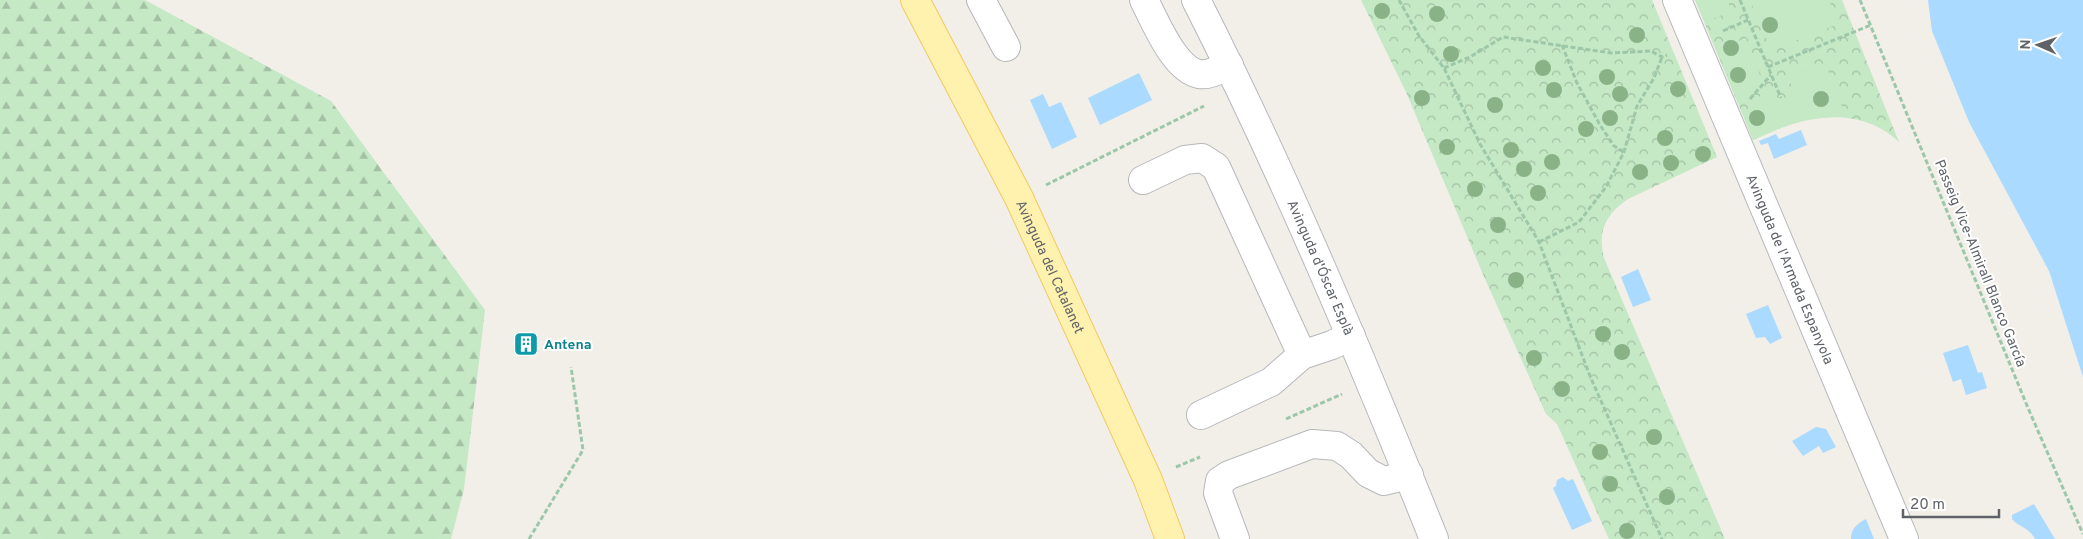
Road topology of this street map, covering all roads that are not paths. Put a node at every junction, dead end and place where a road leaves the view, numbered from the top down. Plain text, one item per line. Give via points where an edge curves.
1 (915, 0) edge
2 (981, 0) edge
3 (1144, 0) edge
4 (1196, 0) edge
5 (1677, 0) edge
6 (1006, 47) dead end
7 (1229, 65) junction
8 (1143, 180) dead end
9 (1351, 336) junction
10 (1302, 355) junction
11 (1200, 415) dead end
12 (1409, 475) junction
13 (1432, 538) edge
14 (1170, 539) edge
15 (1235, 539) edge
16 (1904, 539) edge

1 - 14 main road, Avinguda del Catalanet via 1019,198 1148,480
2 - 6 street
3 - 7 street via 1174,55 1190,71 1201,74
4 - 7 street, Avinguda d'Óscar Esplà
5 - 16 street, Avinguda de l'Armada Espanyola
7 - 9 street, Avinguda d'Óscar Esplà
8 - 10 street via 1185,160 1202,158 1216,167
9 - 10 street
9 - 12 street, Avinguda d'Óscar Esplà
10 - 11 street via 1272,382
12 - 13 street, Avinguda d'Óscar Esplà
12 - 15 street via 1384,481 1368,473 1337,446 1312,444 1229,475 1220,482 1218,493

